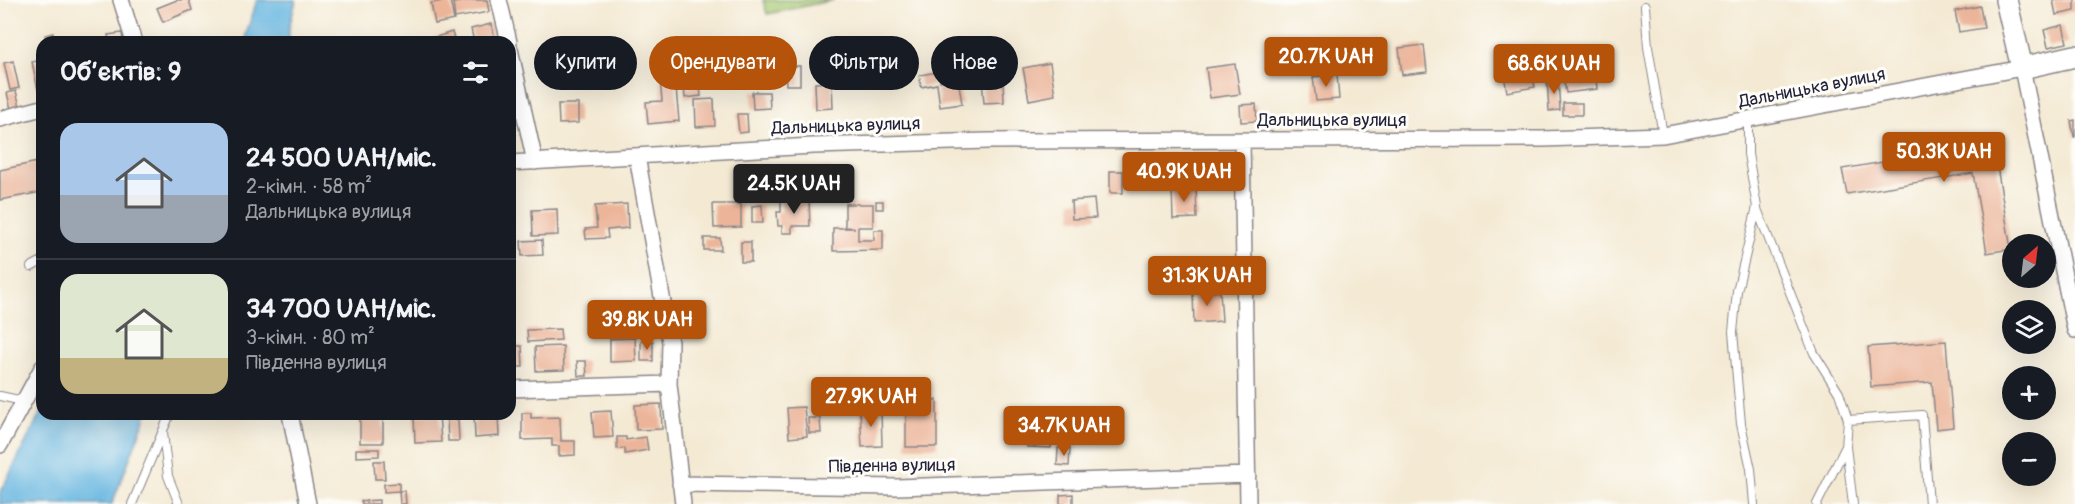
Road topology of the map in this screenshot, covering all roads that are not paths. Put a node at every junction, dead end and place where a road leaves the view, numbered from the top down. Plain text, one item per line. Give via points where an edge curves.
1 (121, 0) edge
2 (499, 0) edge
3 (2006, 0) edge
4 (1645, 6) dead end
5 (132, 36) edge
6 (507, 36) edge
7 (2075, 56) edge
8 (2022, 68) junction
9 (516, 76) edge
10 (36, 110) edge
11 (0, 119) edge
12 (1748, 120) junction
13 (1663, 135) junction
14 (1242, 140) junction
15 (637, 156) junction
16 (535, 162) junction
17 (516, 163) edge
18 (1757, 207) junction
19 (36, 264) edge
20 (31, 267) dead end
21 (2075, 330) edge
22 (36, 378) edge
23 (669, 384) junction
24 (516, 389) edge
25 (0, 396) edge
26 (23, 401) junction
27 (168, 420) edge
28 (291, 420) edge
29 (1848, 420) junction
30 (163, 431) junction
31 (0, 445) edge
32 (1846, 447) junction
33 (1248, 475) junction
34 (680, 484) junction
35 (132, 504) edge
36 (179, 504) edge
37 (308, 504) edge
38 (683, 504) edge
39 (1248, 504) edge
40 (1754, 504) edge
41 (1817, 504) edge
42 (1853, 504) edge
43 (1929, 504) edge

1 - 5 street
2 - 6 street
3 - 8 street
4 - 13 lane via 1647,47
7 - 8 street
8 - 12 street, Дальницька вулиця
8 - 21 street
9 - 16 street
10 - 11 street
12 - 13 street, Дальницька вулиця
12 - 18 lane via 1748,154
13 - 14 street, Дальницька вулиця via 1542,140
14 - 15 street, Дальницька вулиця via 976,141
14 - 33 street
15 - 16 street, Дальницька вулиця
15 - 23 street via 670,342
16 - 17 street, Дальницька вулиця
18 - 29 lane via 1815,353 1839,393
18 - 40 lane via 1737,291 1733,332 1741,424
19 - 20 lane
22 - 26 street
23 - 24 street
23 - 34 street
25 - 26 lane
26 - 31 street
27 - 30 lane
28 - 37 street
29 - 32 lane
29 - 43 lane via 1922,415
30 - 35 lane
30 - 36 lane via 168,476
32 - 41 lane
32 - 42 lane
33 - 34 street, Південна вулиця via 897,487
33 - 39 street
34 - 38 street

